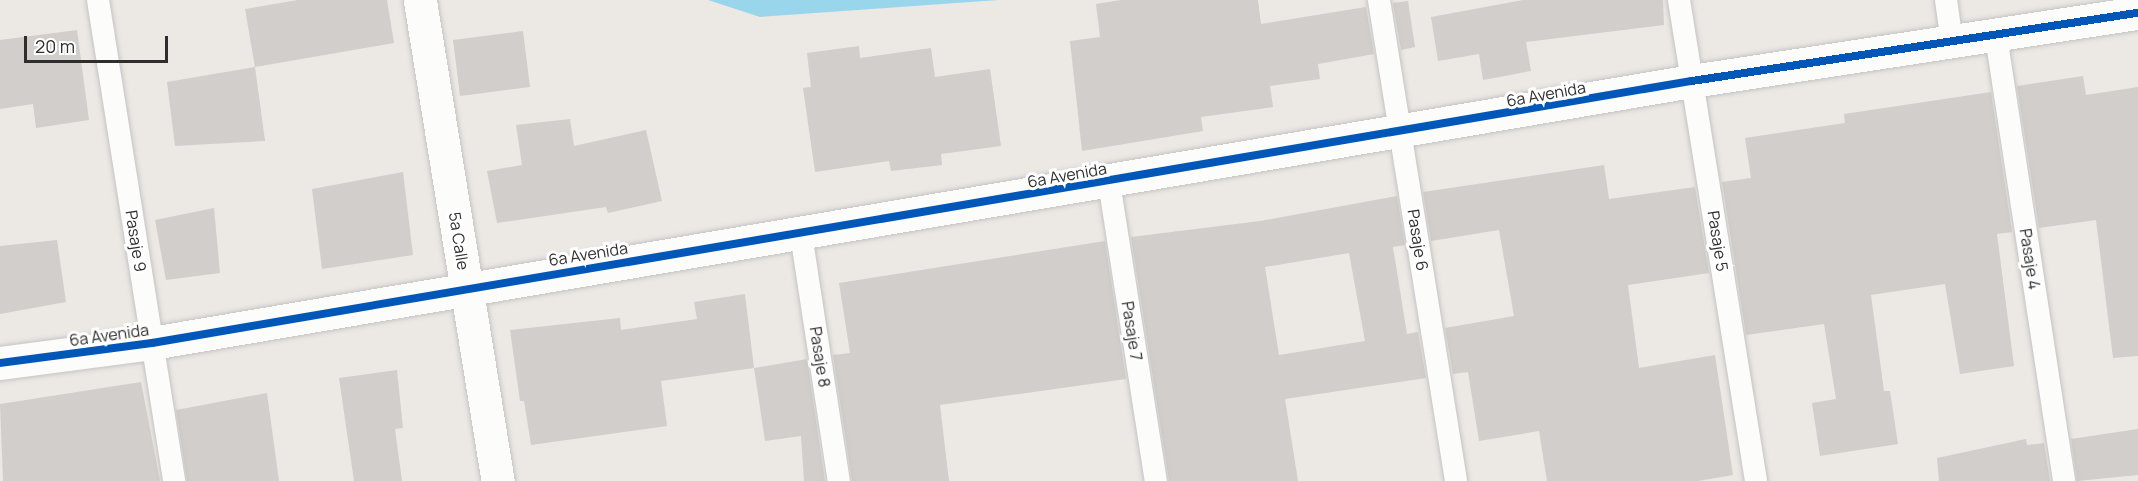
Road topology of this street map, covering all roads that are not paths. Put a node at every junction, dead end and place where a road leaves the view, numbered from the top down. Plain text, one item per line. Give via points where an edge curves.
1 (98, 0) edge
2 (1379, 0) edge
3 (1679, 0) edge
4 (1946, 0) edge
5 (420, 1) edge
6 (2138, 13) edge
7 (1995, 36) junction
8 (1952, 42) junction
9 (1692, 81) junction
10 (1401, 133) junction
11 (1109, 182) junction
12 (801, 234) junction
13 (467, 287) junction
14 (152, 343) junction
15 (0, 363) edge
16 (174, 481) edge
17 (498, 481) edge
18 (839, 481) edge
19 (1156, 481) edge
20 (1456, 481) edge
21 (1756, 481) edge
22 (2064, 481) edge

1 - 14 lane, Pasaje 9
2 - 10 lane, Pasaje 6
3 - 9 lane, Pasaje 5
4 - 8 lane
5 - 13 street, 5a Calle
6 - 7 street, 6a Avenida
7 - 8 street, 6a Avenida
7 - 22 lane, Pasaje 4
8 - 9 street, 6a Avenida
9 - 10 street, 6a Avenida
9 - 21 lane, Pasaje 5
10 - 11 street, 6a Avenida
10 - 20 lane, Pasaje 6
11 - 12 street, 6a Avenida
11 - 19 lane, Pasaje 7
12 - 13 street, 6a Avenida
12 - 18 lane, Pasaje 8
13 - 14 street, 6a Avenida
13 - 17 street, 5a Calle
14 - 15 street, 6a Avenida
14 - 16 lane, Pasaje 9

